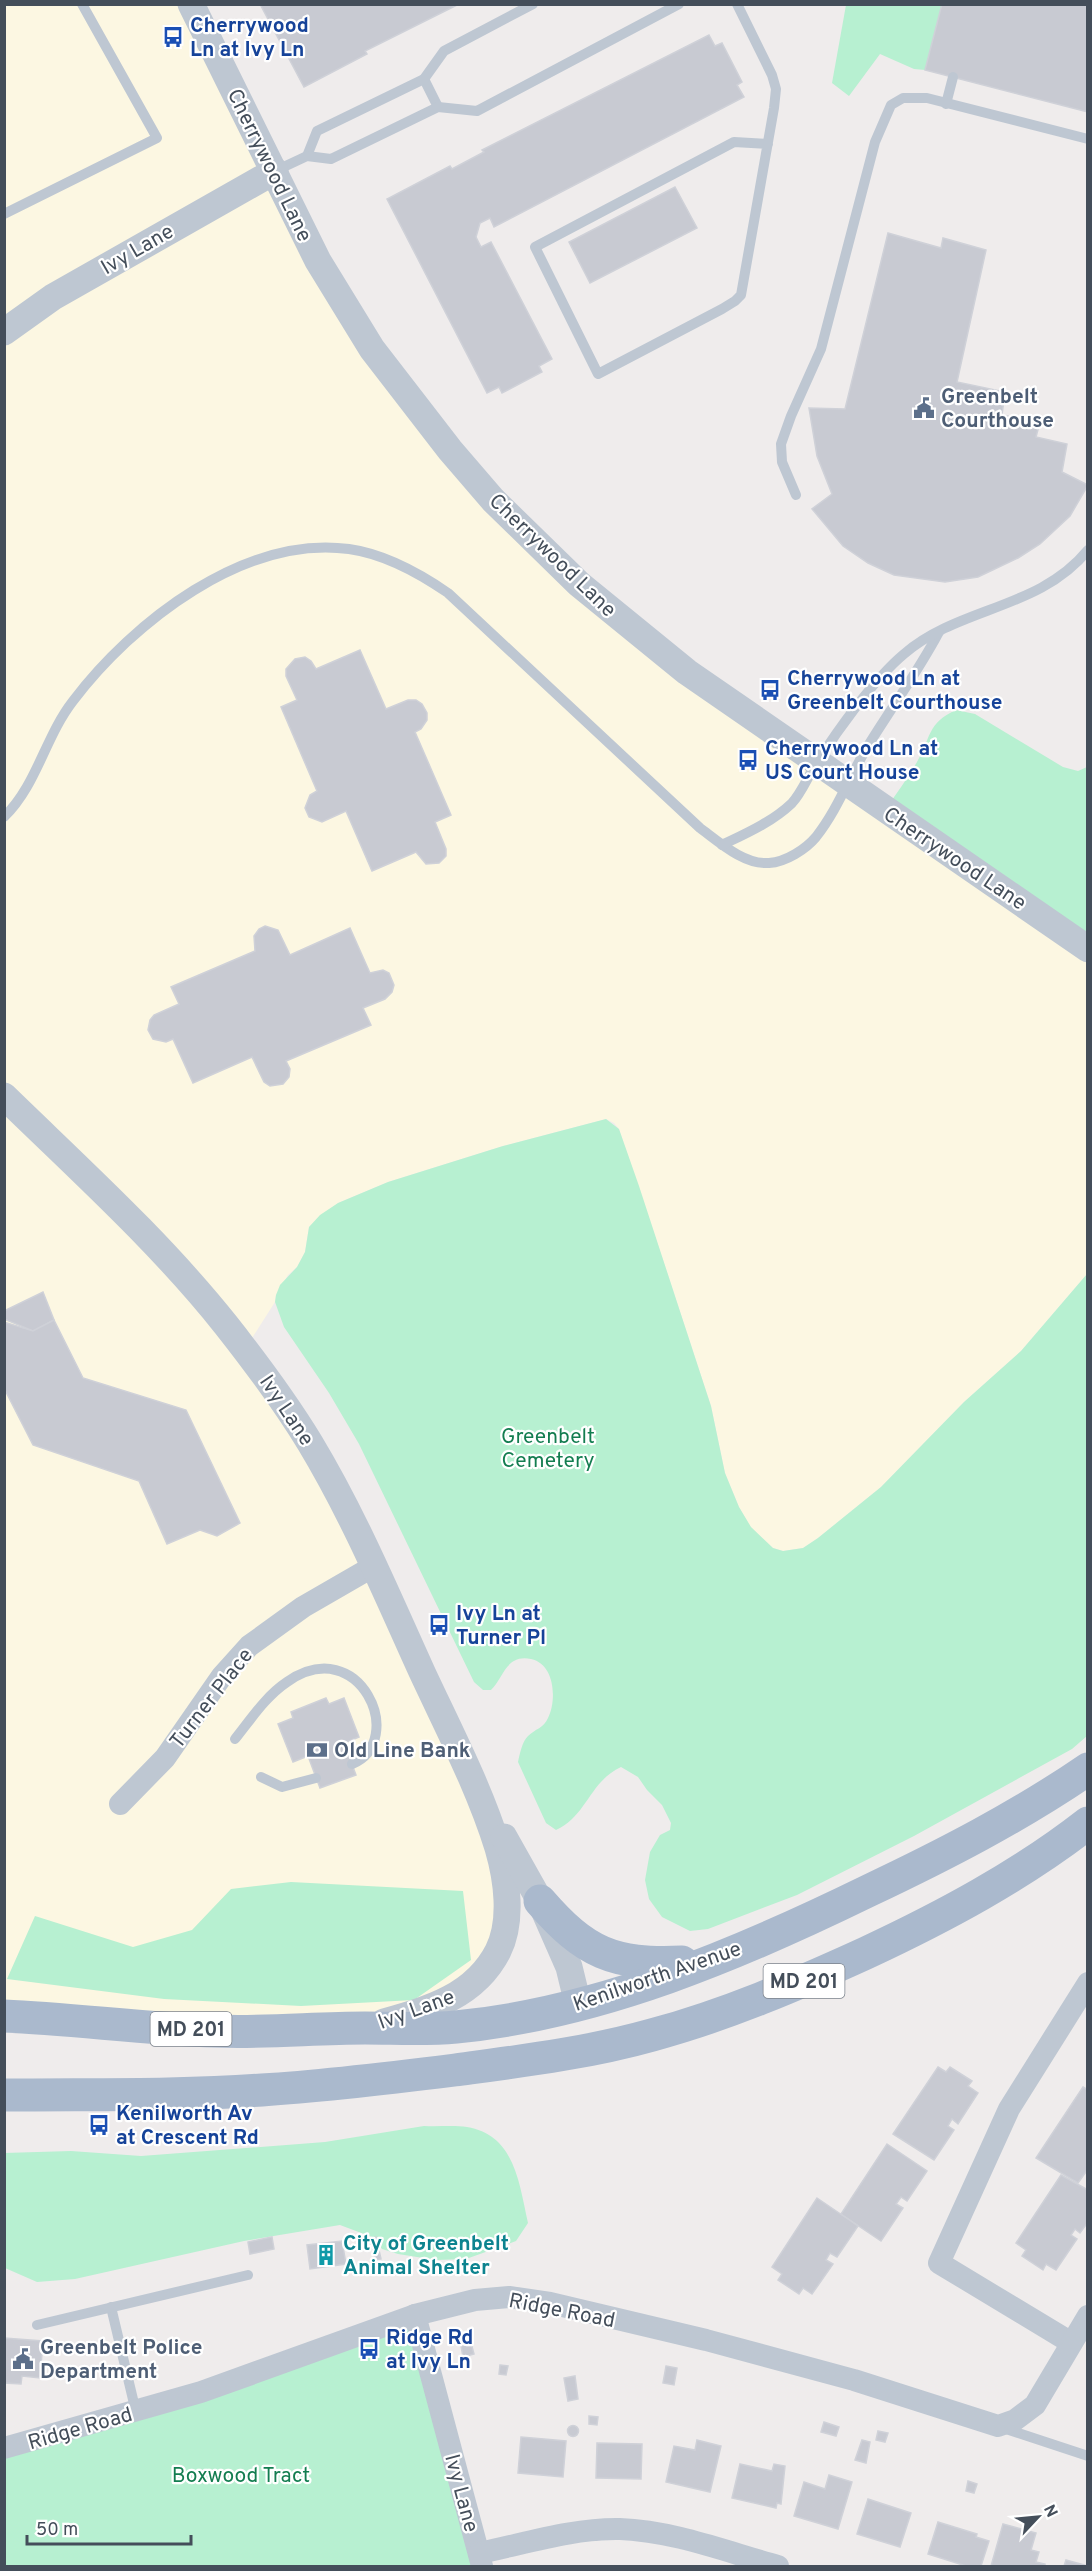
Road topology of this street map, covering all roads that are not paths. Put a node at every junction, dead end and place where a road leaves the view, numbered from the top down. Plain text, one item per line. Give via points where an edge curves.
1 (82, 4) edge
2 (191, 4) edge
3 (533, 4) edge
4 (679, 4) edge
5 (737, 4) edge
6 (953, 77) dead end
7 (424, 79) junction
8 (946, 104) junction
9 (438, 107) junction
10 (1088, 139) edge
11 (768, 144) junction
12 (307, 156) junction
13 (275, 171) junction
14 (4, 214) edge
15 (4, 332) edge
16 (796, 495) dead end
17 (1088, 550) edge
18 (939, 632) junction
19 (817, 763) junction
20 (847, 784) junction
21 (4, 818) edge
22 (722, 845) junction
23 (1088, 949) edge
24 (4, 1096) edge
25 (374, 1566) junction
26 (235, 1739) dead end
27 (352, 1764) dead end
28 (1088, 1768) edge
29 (261, 1777) dead end
30 (316, 1778) dead end
31 (476, 1790) junction
32 (120, 1804) dead end
33 (1088, 1823) edge
34 (540, 1901) junction
35 (708, 1961) junction
36 (1088, 1983) edge
37 (578, 2004) junction
38 (4, 2016) edge
39 (363, 2028) junction
40 (491, 2065) junction
41 (4, 2095) edge
42 (248, 2275) dead end
43 (111, 2307) junction
44 (415, 2315) junction
45 (1088, 2316) edge
46 (37, 2325) dead end
47 (1070, 2342) junction
48 (136, 2412) junction
49 (998, 2426) junction
50 (4, 2448) edge
51 (1088, 2456) edge
52 (480, 2560) edge
53 (778, 2566) edge

1 - 14 lane via 157,138
2 - 13 street, Cherrywood Lane
3 - 7 lane via 444,51
4 - 9 lane via 477,111
5 - 11 lane via 776,89
6 - 8 lane
7 - 9 lane
7 - 12 lane via 317,131
8 - 10 lane
8 - 16 lane via 927,98 903,98 887,111 875,142 821,349 781,444 782,462
9 - 12 lane via 331,159
11 - 11 lane via 741,295 735,302 598,374 536,247 734,142
12 - 13 lane
13 - 15 street, Ivy Lane via 53,297
13 - 19 street, Cherrywood Lane via 318,261 372,350 493,500 627,625
17 - 18 lane via 1048,585
18 - 19 lane via 905,652 888,669
18 - 20 lane
19 - 20 street, Cherrywood Lane
19 - 22 lane via 793,801 773,819
20 - 22 lane via 816,838 803,850 768,863 746,858
20 - 23 street, Cherrywood Lane
21 - 22 lane via 27,791 45,747 73,701 123,644 157,614 218,578 273,556 310,549 349,549 423,576 448,593
24 - 25 street, Ivy Lane via 120,1209 231,1332 310,1444
25 - 31 street, Ivy Lane
25 - 32 street, Turner Place via 303,1607 249,1646 165,1758
26 - 27 lane via 274,1691 318,1668 331,1668 352,1677 367,1693 374,1709 374,1740
28 - 35 main road, Kenilworth Avenue / MD 201 via 950,1852 832,1909
29 - 30 lane via 282,1788
31 - 34 street, Ivy Lane
31 - 39 street, Ivy Lane via 498,1849 506,1884 506,1922 499,1949 483,1973 458,1995 422,2011
33 - 40 main road, MD 201 via 975,1898 783,1990 650,2036
34 - 35 main road via 559,1923 601,1953 647,1964
34 - 37 street, Ivy Lane via 569,1967
35 - 37 main road, Kenilworth Avenue / MD 201
36 - 47 street via 1009,2109 939,2263
37 - 39 main road, Kenilworth Avenue / MD 201 via 456,2027
37 - 40 main road via 576,2014 555,2035
38 - 39 main road, Kenilworth Avenue / MD 201 via 216,2031
40 - 41 main road, MD 201 via 262,2090
42 - 43 lane
43 - 46 lane
43 - 48 lane
44 - 48 street, Ridge Road
44 - 49 street, Ridge Road via 475,2300 509,2297 550,2303 760,2354
44 - 52 street, Ivy Lane
45 - 47 street
47 - 49 street via 1035,2404 1015,2420
48 - 50 street, Ridge Road
49 - 51 lane, Ridge Road
52 - 53 street via 586,2531 620,2529 702,2544

